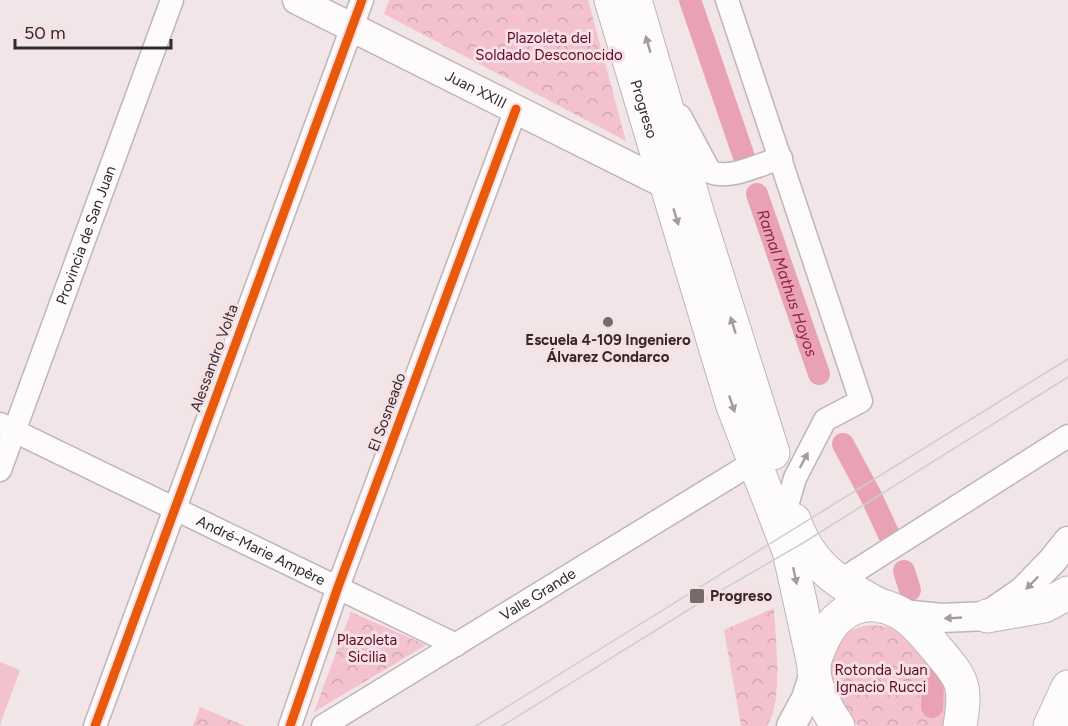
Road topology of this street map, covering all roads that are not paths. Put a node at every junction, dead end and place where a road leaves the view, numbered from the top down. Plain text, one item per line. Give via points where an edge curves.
1 (172, 0) edge
2 (297, 0) edge
3 (362, 0) edge
4 (611, 0) edge
5 (635, 0) edge
6 (728, 0) edge
7 (351, 27) junction
8 (657, 75) junction
9 (516, 109) junction
10 (772, 160) junction
11 (677, 181) junction
12 (7, 428) edge
13 (1068, 435) edge
14 (754, 462) junction
15 (0, 470) edge
16 (788, 502) junction
17 (175, 510) junction
18 (1068, 541) edge
19 (838, 582) junction
20 (338, 587) junction
21 (1068, 593) edge
22 (900, 612) junction
23 (987, 616) junction
24 (456, 645) junction
25 (814, 669) junction
26 (1068, 687) edge
27 (964, 692) junction
28 (95, 726) edge
29 (290, 726) edge
30 (323, 726) edge
31 (790, 726) edge
32 (838, 726) edge
33 (960, 726) edge
34 (979, 726) edge
35 (1050, 726) edge

1 - 12 street, Provincia de San Juan
2 - 7 street, Juan XXIII
3 - 7 street, Alessandro Volta
4 - 11 main road, Progreso
8 -> 5 main road, Progreso
6 - 10 street
7 - 9 street, Juan XXIII
7 - 17 street, Alessandro Volta
8 - 10 street via 710,172 731,173
8 - 11 main road, Progreso
9 - 11 street, Juan XXIII
9 - 20 street, El Sosneado
16 -> 10 street via 795,478 832,416 861,401
11 -> 14 main road, Progreso via 717,356
16 -> 11 main road, Progreso
12 - 15 street, Provincia de San Juan
12 - 17 street, André-Marie Ampère
13 - 19 street
14 - 24 street, Valle Grande
14 -> 25 main road, Progreso via 789,551
16 - 19 main road, Progreso via 803,543
17 - 20 street, André-Marie Ampère
17 - 28 street, Alessandro Volta
18 -> 23 street via 1023,591
19 - 22 main road, Progreso
20 - 24 street, André-Marie Ampère
20 - 29 street, El Sosneado
21 - 23 main road via 1044,606
23 -> 22 street via 942,618
22 - 25 main road via 856,607 844,612 825,635
22 - 27 main road, Progreso via 954,669
24 - 30 street, Valle Grande
25 - 31 street via 806,698
25 - 32 main road, Progreso via 825,705
26 - 35 main road
27 - 33 main road
27 - 34 main road

